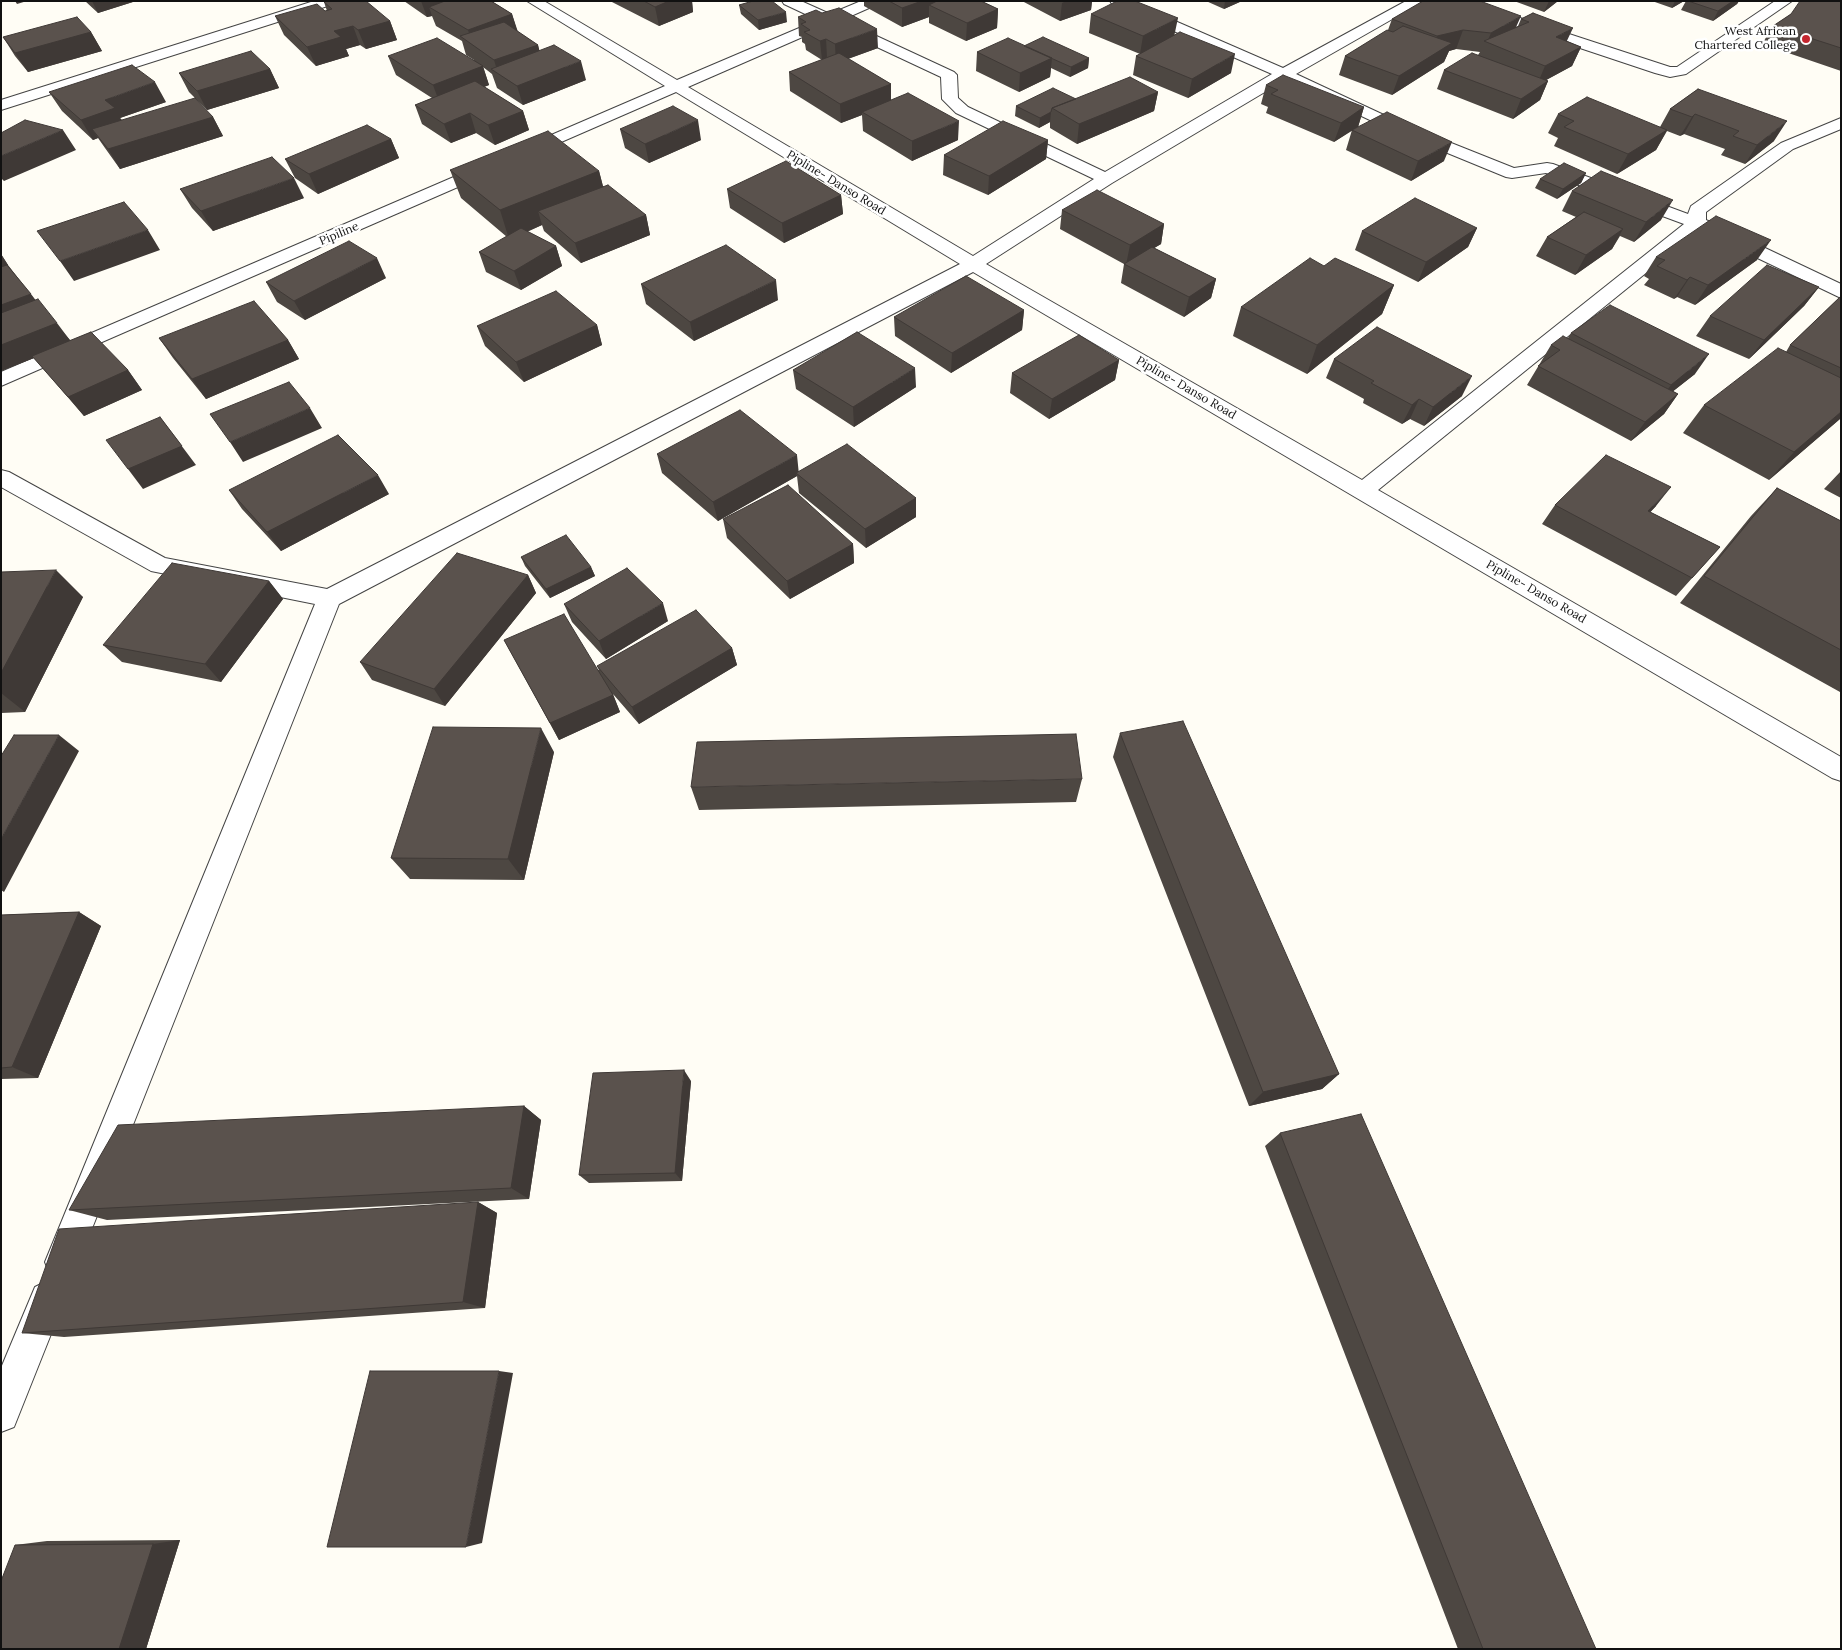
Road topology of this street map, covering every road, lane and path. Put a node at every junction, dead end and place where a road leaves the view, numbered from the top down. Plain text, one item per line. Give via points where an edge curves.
1 (329, 1) edge
2 (534, 1) edge
3 (789, 1) edge
4 (873, 1) edge
5 (1117, 1) edge
6 (1417, 1) edge
7 (1453, 1) edge
8 (1785, 1) edge
9 (830, 20) junction
10 (1284, 74) junction
11 (676, 88) junction
12 (1, 105) edge
13 (1841, 123) edge
14 (1106, 179) junction
15 (1697, 223) junction
16 (973, 264) junction
17 (1841, 292) edge
18 (1, 380) edge
19 (1, 477) edge
20 (1363, 491) junction
21 (329, 598) junction
22 (1841, 770) edge
23 (1, 1414) edge

1 - 12 street
2 - 11 street, Pipline- Danso Road
3 - 9 street
4 - 9 street, Pipiline
5 - 10 street
6 - 10 street
7 - 8 street via 1670,72 1682,71
9 - 11 street, Pipiline
9 - 14 street via 949,75 950,99 962,110
10 - 14 street
10 - 15 street via 1395,126 1512,173 1547,168
11 - 16 street, Pipline- Danso Road
11 - 18 street, Pipiline
13 - 15 street via 1787,146 1697,210
14 - 16 street
15 - 17 street
15 - 20 street
16 - 20 street, Pipline- Danso Road
16 - 21 street
19 - 21 street via 159,565
20 - 22 street, Pipline- Danso Road
21 - 23 street

